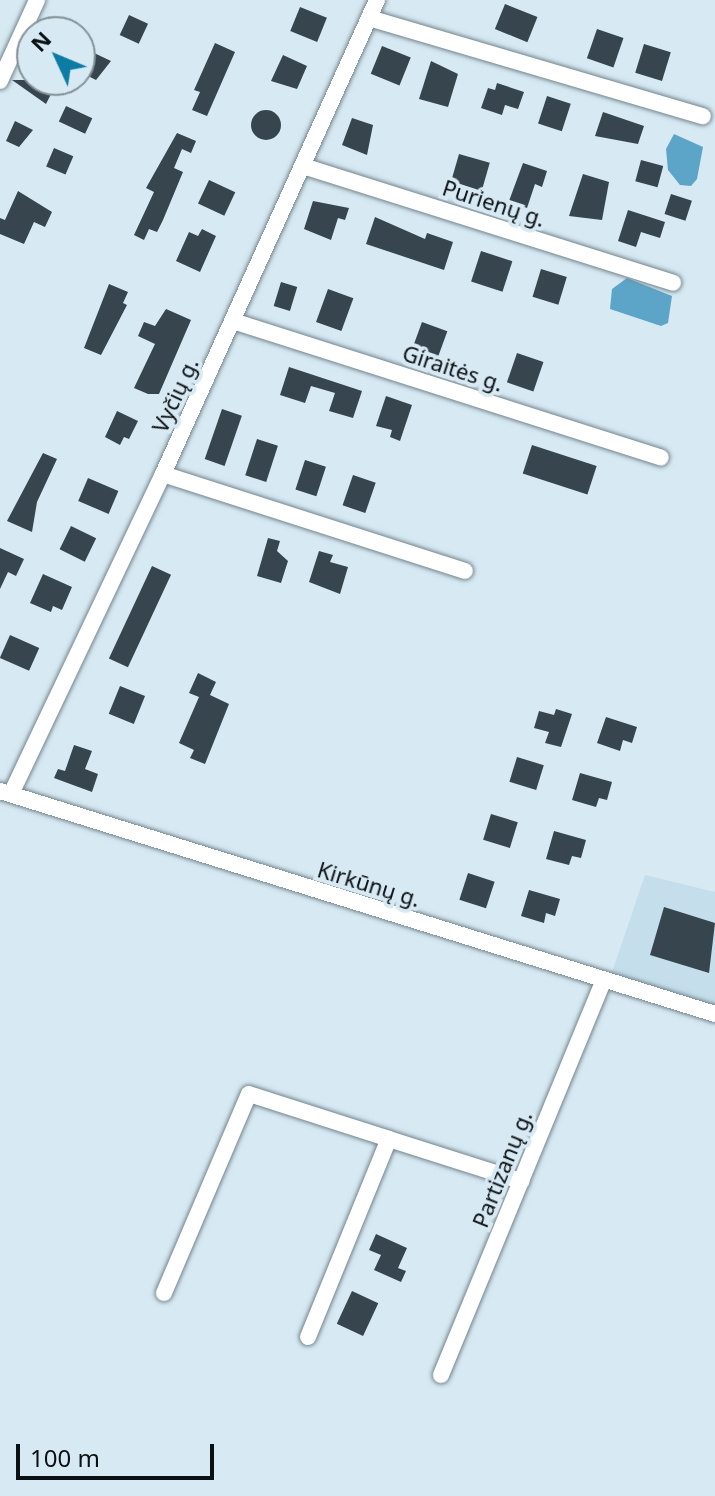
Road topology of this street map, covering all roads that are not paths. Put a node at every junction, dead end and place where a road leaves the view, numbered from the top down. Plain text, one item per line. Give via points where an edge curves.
1 (37, 0) edge
2 (377, 0) edge
3 (369, 18) junction
4 (0, 81) edge
5 (703, 116) dead end
6 (303, 166) junction
7 (673, 283) dead end
8 (233, 321) junction
9 (661, 458) dead end
10 (163, 474) junction
11 (465, 571) dead end
12 (5, 792) edge
13 (604, 980) junction
14 (715, 1014) edge
15 (389, 1139) junction
16 (521, 1181) junction
17 (164, 1293) dead end
18 (308, 1337) dead end
19 (441, 1375) dead end

1 - 4 street
2 - 3 street, Vyčių g.
3 - 5 street
3 - 6 street, Vyčių g.
6 - 7 street, Purienų g.
6 - 8 street, Vyčių g.
8 - 9 street, Giraitės g.
8 - 10 street, Vyčių g.
10 - 11 street
10 - 12 street, Vyčių g.
12 - 13 street, Kirkūnų g.
13 - 14 street, Kirkūnų g.
13 - 16 street, Partizanų g.
15 - 16 street
15 - 17 street via 249,1094
15 - 18 street
16 - 19 street, Partizanų g.

